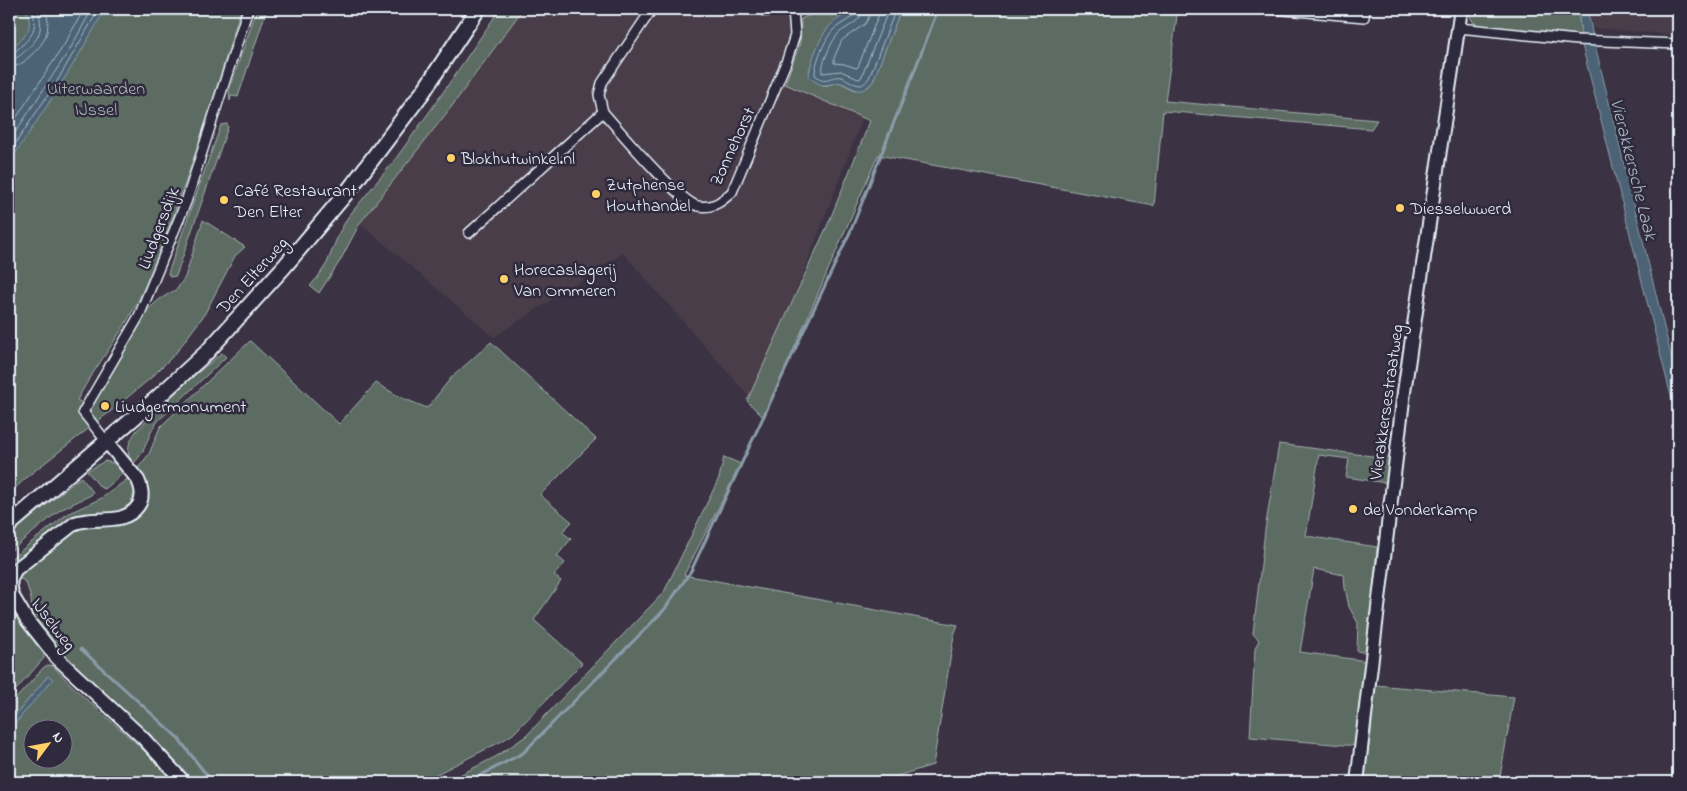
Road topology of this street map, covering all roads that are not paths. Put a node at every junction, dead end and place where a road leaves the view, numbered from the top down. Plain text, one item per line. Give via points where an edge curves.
1 (248, 9) edge
2 (478, 9) edge
3 (652, 9) edge
4 (793, 9) edge
5 (1273, 9) edge
6 (1365, 9) edge
7 (1461, 9) edge
8 (1459, 28) junction
9 (1678, 44) edge
10 (603, 112) junction
11 (469, 233) dead end
12 (106, 441) junction
13 (9, 525) edge
14 (184, 782) edge
15 (1357, 782) edge

1 - 12 street, Liudgersdijk via 186,202 139,316 83,412
2 - 12 main road, Den Elterweg via 423,92 310,238 207,352
3 - 10 street via 602,83 599,96
4 - 10 street, Zonnehorst via 795,35 788,60 732,192 717,205 698,206 677,193
5 - 6 street via 1364,17
7 - 8 street, Vierakkersestraatweg
8 - 9 street via 1577,40
8 - 15 street, Vierakkersestraatweg via 1404,392
10 - 11 street
12 - 13 main road, Den Elterweg
12 - 14 street, IJselweg via 138,480 140,503 131,514 122,518 75,524 15,570 10,582 11,590 27,620 54,654 142,737

